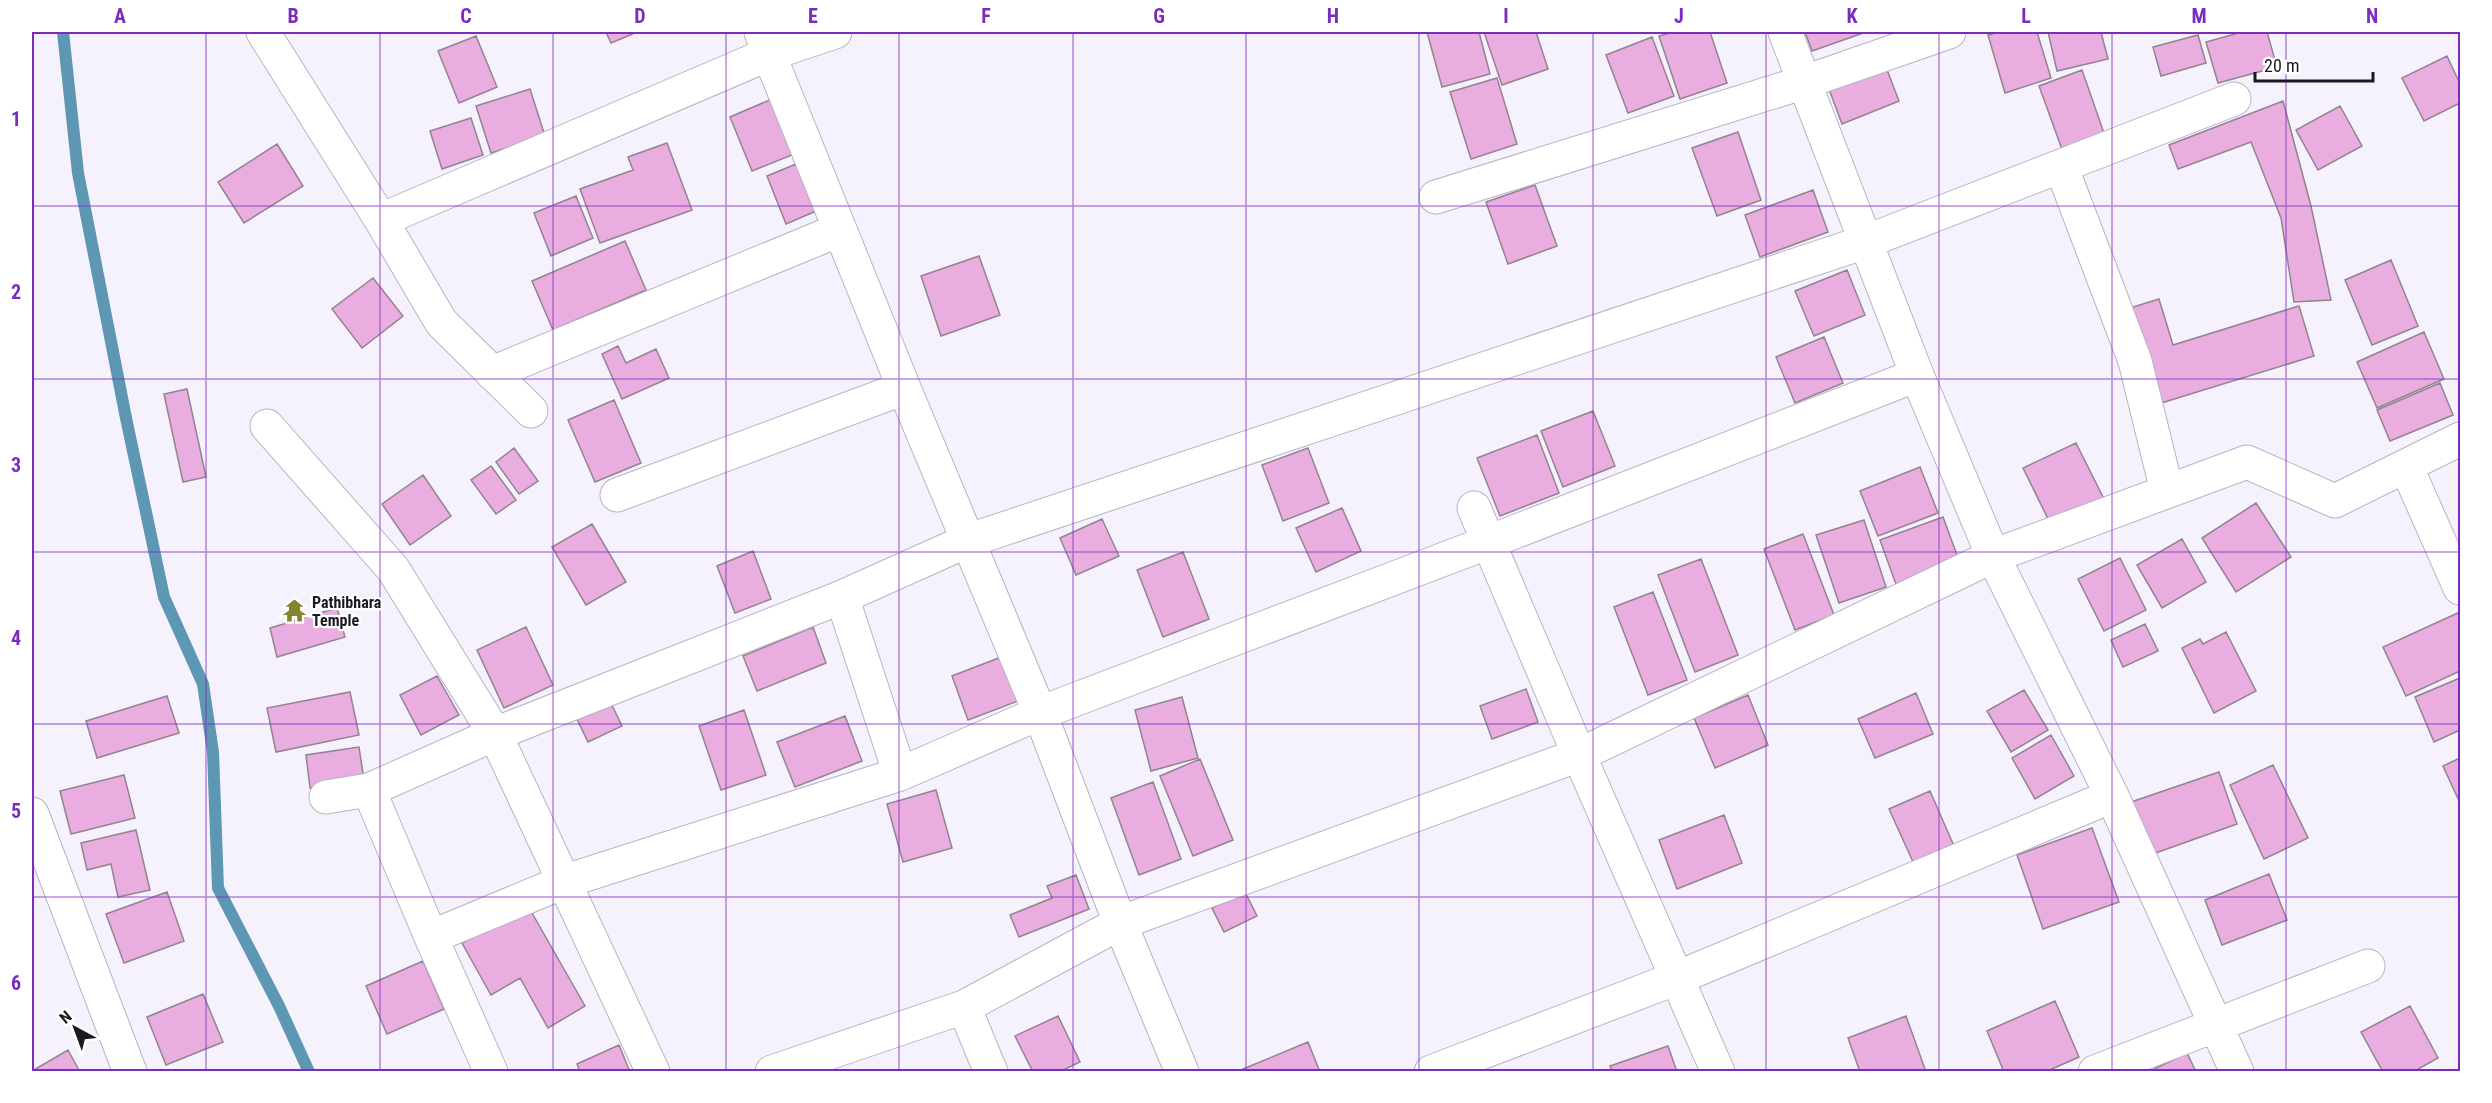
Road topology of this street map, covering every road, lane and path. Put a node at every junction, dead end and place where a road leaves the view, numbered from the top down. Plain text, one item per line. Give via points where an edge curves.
1 (263, 32) edge
2 (835, 32) edge
3 (1785, 32) edge
4 (1949, 32) edge
5 (765, 43) edge
6 (1805, 82) junction
7 (2234, 99) dead end
8 (2061, 166) junction
9 (1436, 197) dead end
10 (381, 220) junction
11 (839, 230) junction
12 (1865, 242) junction
13 (492, 373) junction
14 (1917, 375) junction
15 (904, 387) junction
16 (531, 411) dead end
17 (267, 426) dead end
18 (2460, 439) edge
19 (2406, 466) junction
20 (2168, 491) junction
21 (617, 495) dead end
22 (1474, 508) dead end
23 (967, 541) junction
24 (1489, 542) junction
25 (1993, 556) junction
26 (2460, 588) edge
27 (842, 597) junction
28 (1040, 713) junction
29 (495, 734) junction
30 (1579, 755) junction
31 (900, 774) junction
32 (369, 790) junction
33 (2112, 796) junction
34 (326, 797) dead end
35 (32, 814) edge
36 (563, 882) junction
37 (1120, 922) junction
38 (430, 937) junction
39 (2368, 966) dead end
40 (1677, 978) junction
41 (964, 1007) junction
42 (2215, 1025) junction
43 (130, 1071) edge
44 (491, 1071) edge
45 (653, 1071) edge
46 (772, 1071) edge
47 (991, 1071) edge
48 (1182, 1071) edge
49 (1431, 1071) edge
50 (1718, 1071) edge
51 (2095, 1071) edge
52 (2237, 1071) edge

1 - 10 street
2 - 5 street
3 - 6 street
4 - 6 street
5 - 10 street
5 - 11 street
6 - 9 street
6 - 12 street
7 - 8 street
8 - 12 street
8 - 20 street via 2135,361
10 - 13 street via 441,322
11 - 13 street
11 - 15 street
12 - 14 street
12 - 23 street
13 - 16 street
14 - 24 street
14 - 25 street
15 - 21 street
15 - 23 street
17 - 29 street via 393,569
18 - 19 street
19 - 20 street via 2335,501 2247,462
19 - 26 street
20 - 25 street
22 - 24 street
23 - 27 street
23 - 28 street
24 - 28 street
24 - 30 street
25 - 30 street
25 - 33 street
27 - 29 street
27 - 31 street
28 - 31 street
28 - 37 street
29 - 32 street
29 - 36 street
30 - 37 street
30 - 40 street
31 - 36 street
32 - 34 street
32 - 38 street
33 - 40 street
33 - 42 street
35 - 43 street
36 - 38 street
36 - 45 street
37 - 41 street
37 - 48 street
38 - 44 street
39 - 42 street
40 - 49 street
40 - 50 street
41 - 46 street
41 - 47 street
42 - 51 street
42 - 52 street

